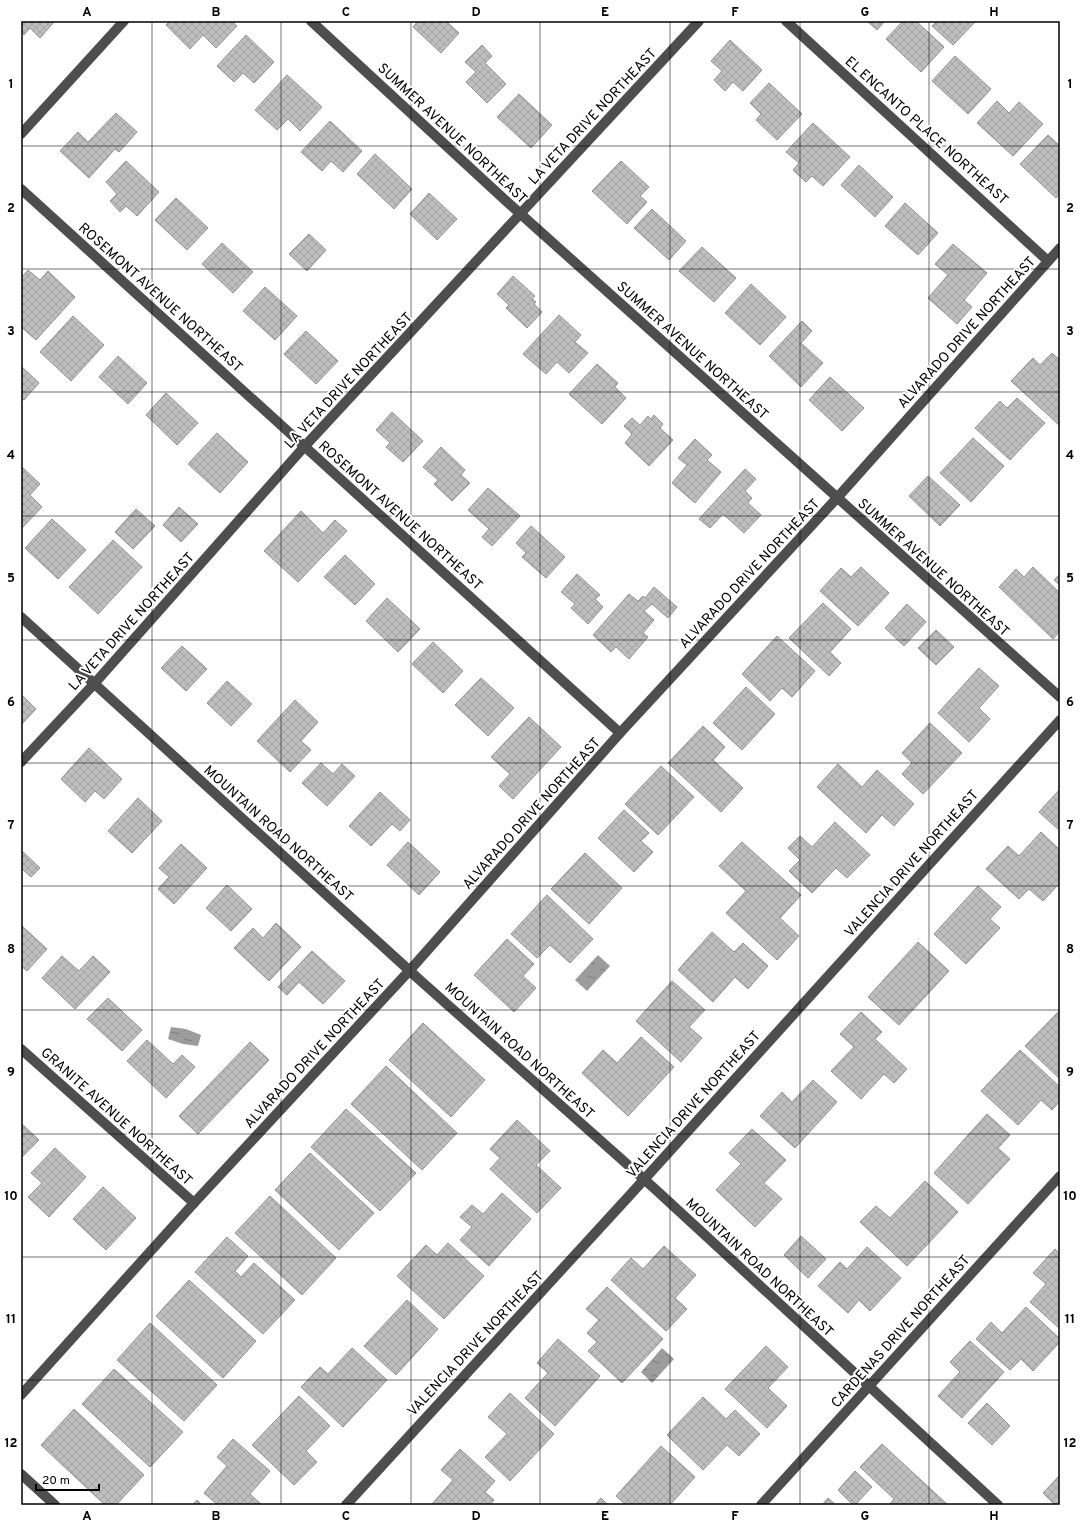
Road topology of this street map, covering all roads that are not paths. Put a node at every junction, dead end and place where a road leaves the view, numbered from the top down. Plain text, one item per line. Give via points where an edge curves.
1 (124, 21) edge
2 (310, 21) edge
3 (699, 21) edge
4 (786, 21) edge
5 (21, 134) edge
6 (21, 189) edge
7 (520, 214) junction
8 (1060, 248) edge
9 (1048, 261) junction
10 (304, 447) junction
11 (837, 498) junction
12 (21, 618) edge
13 (94, 684) junction
14 (1060, 697) edge
15 (1060, 720) edge
16 (620, 733) junction
17 (21, 762) edge
18 (410, 970) junction
19 (21, 1049) edge
20 (1060, 1176) edge
21 (644, 1179) junction
22 (194, 1203) junction
23 (868, 1386) junction
24 (21, 1395) edge
25 (21, 1474) edge
26 (56, 1505) edge
27 (346, 1505) edge
28 (761, 1505) edge
29 (998, 1505) edge

1 - 5 street
2 - 7 street, SUMMER AVENUE NORTHEAST
3 - 7 street, LA VETA DRIVE NORTHEAST
4 - 9 street, EL ENCANTO PLACE NORTHEAST
6 - 10 street, ROSEMONT AVENUE NORTHEAST
7 - 10 street, LA VETA DRIVE NORTHEAST
7 - 11 street, SUMMER AVENUE NORTHEAST
8 - 9 street, ALVARADO DRIVE NORTHEAST
9 - 11 street, ALVARADO DRIVE NORTHEAST
10 - 13 street, LA VETA DRIVE NORTHEAST
10 - 16 street, ROSEMONT AVENUE NORTHEAST
11 - 14 street, SUMMER AVENUE NORTHEAST
11 - 16 street, ALVARADO DRIVE NORTHEAST
12 - 13 street, MOUNTAIN ROAD NORTHEAST
13 - 17 street, LA VETA DRIVE NORTHEAST
13 - 18 street, MOUNTAIN ROAD NORTHEAST
15 - 21 street, VALENCIA DRIVE NORTHEAST
16 - 18 street, ALVARADO DRIVE NORTHEAST
18 - 21 street, MOUNTAIN ROAD NORTHEAST
18 - 22 street, ALVARADO DRIVE NORTHEAST
19 - 22 street, GRANITE AVENUE NORTHEAST
20 - 23 street, CARDENAS DRIVE NORTHEAST
21 - 23 street, MOUNTAIN ROAD NORTHEAST
21 - 27 street, VALENCIA DRIVE NORTHEAST
22 - 24 street, ALVARADO DRIVE NORTHEAST
23 - 28 street, CARDENAS DRIVE NORTHEAST
23 - 29 street, MOUNTAIN ROAD NORTHEAST
25 - 26 street

